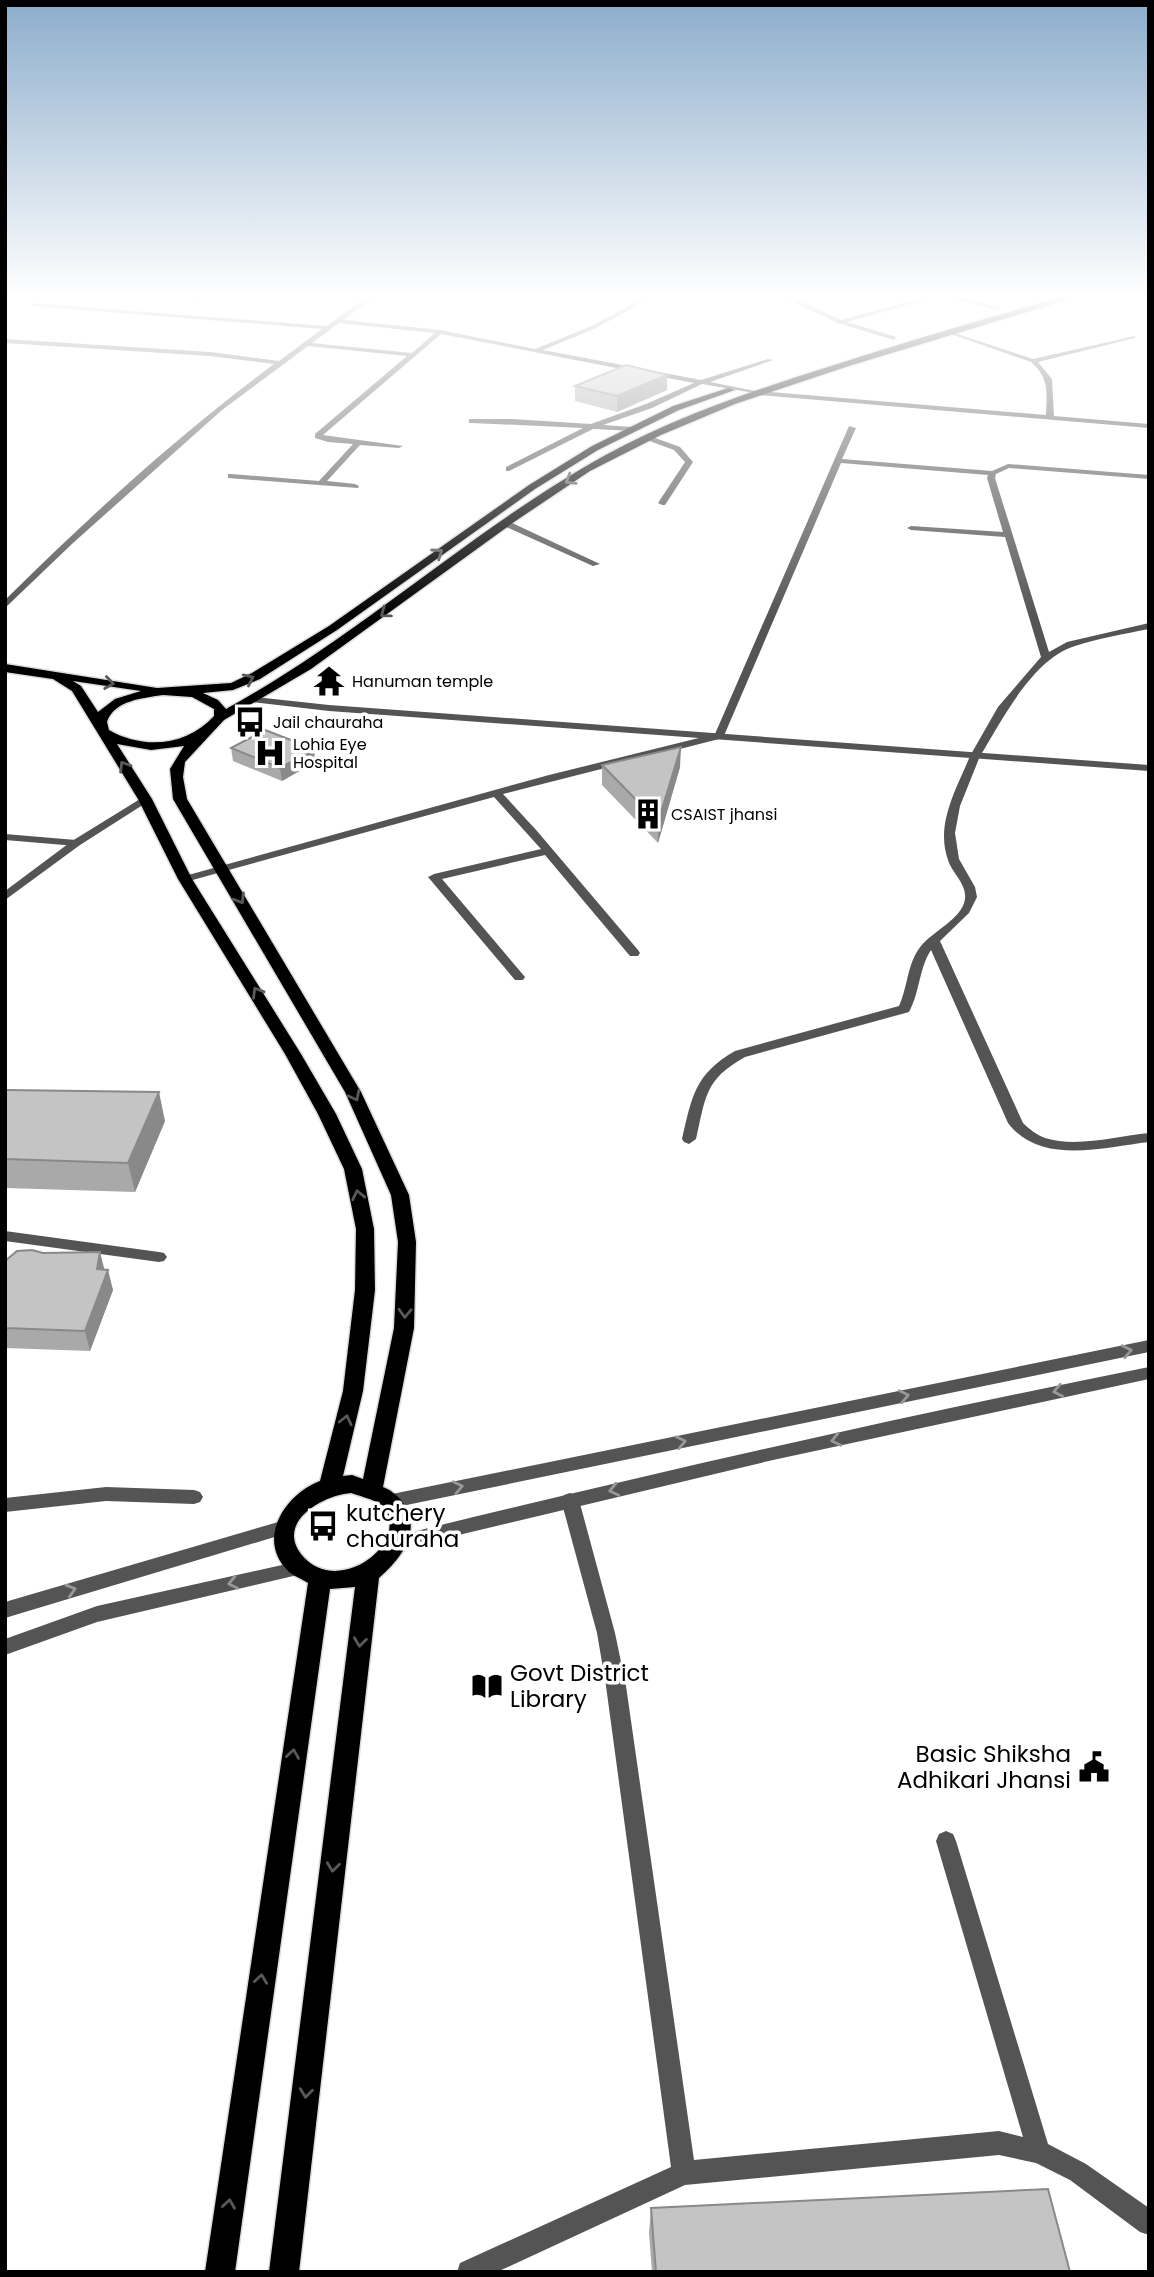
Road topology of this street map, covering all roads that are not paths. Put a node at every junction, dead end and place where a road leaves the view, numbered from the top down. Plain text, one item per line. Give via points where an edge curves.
1 (224, 404) edge
2 (355, 404) edge
3 (653, 404) edge
4 (687, 404) edge
5 (725, 404) edge
6 (890, 404) edge
7 (1050, 404) edge
8 (1050, 418) junction
9 (472, 421) dead end
10 (1149, 426) edge
11 (591, 427) junction
12 (852, 428) dead end
13 (632, 429) junction
14 (648, 437) junction
15 (358, 443) junction
16 (399, 446) dead end
17 (838, 461) junction
18 (509, 469) dead end
19 (993, 473) junction
20 (231, 476) dead end
21 (1149, 477) edge
22 (321, 483) junction
23 (355, 486) dead end
24 (662, 503) dead end
25 (507, 524) junction
26 (911, 528) dead end
27 (1009, 535) junction
28 (596, 564) dead end
29 (5, 605) edge
30 (1149, 626) edge
31 (1046, 656) junction
32 (5, 667) edge
33 (55, 675) junction
34 (164, 691) junction
35 (182, 691) junction
36 (255, 699) junction
37 (220, 717) junction
38 (101, 728) junction
39 (203, 735) junction
40 (719, 736) junction
41 (975, 756) junction
42 (1149, 768) edge
43 (496, 793) junction
44 (145, 799) junction
45 (5, 837) edge
46 (76, 843) junction
47 (548, 851) junction
48 (223, 870) junction
49 (186, 879) junction
50 (5, 897) edge
51 (933, 940) junction
52 (634, 953) dead end
53 (519, 977) dead end
54 (1149, 1137) edge
55 (689, 1139) dead end
56 (5, 1236) edge
57 (159, 1257) dead end
58 (1149, 1346) edge
59 (1149, 1373) edge
60 (330, 1486) junction
61 (372, 1488) junction
62 (194, 1497) dead end
63 (570, 1500) junction
64 (392, 1501) junction
65 (5, 1505) edge
66 (285, 1527) junction
67 (400, 1542) junction
68 (310, 1573) junction
69 (368, 1574) junction
70 (5, 1610) edge
71 (5, 1647) edge
72 (946, 1841) dead end
73 (1039, 2152) junction
74 (684, 2173) junction
75 (1149, 2223) edge
76 (220, 2272) edge
77 (284, 2272) edge
78 (469, 2272) edge

1 - 29 street via 69,541
2 - 15 street via 318,436
3 - 11 street
4 - 13 main road
5 - 14 main road
6 - 8 street
7 - 8 street
8 - 10 street
9 - 11 street
11 - 13 street
11 - 18 street
12 - 17 street
35 -> 13 main road via 233,686 256,676 333,628 532,487
14 - 24 street via 679,449 689,462
14 -> 25 main road via 552,491
15 - 16 street
15 - 22 street
17 - 19 street
17 - 40 street
19 - 21 street via 1008,466
19 - 27 street
20 - 22 street
22 - 23 street
25 - 28 street
25 -> 36 main road via 364,628
26 - 27 street
27 - 31 street
30 - 31 street via 1070,644
31 - 41 street via 1002,709
32 - 33 main road
33 -> 34 main road
33 - 38 main road via 77,689
34 - 35 main road
34 - 38 main road via 110,706 102,715
35 - 37 main road via 212,700 220,708
36 - 37 main road
36 - 40 street
37 - 39 main road
38 - 39 main road via 121,742 147,746
44 -> 38 main road
39 - 48 main road via 178,760 176,778 180,799
40 - 41 street
40 - 43 street
41 - 42 street
41 - 51 street via 949,823 948,842 971,900
43 - 47 street
43 - 48 street
44 - 46 street
44 - 49 main road
45 - 46 street
46 - 50 street
47 - 52 street
47 - 53 street via 434,877
48 - 49 street
48 -> 61 main road via 353,1091 400,1195 407,1242 404,1328
60 -> 49 main road via 353,1391 365,1290 365,1229 353,1169 293,1054
51 - 54 street via 1015,1123 1030,1137 1044,1143 1074,1144
51 - 55 street via 920,958 904,1009 740,1054 717,1065 703,1082
56 - 57 street
64 -> 58 street
59 -> 63 street
60 - 61 main road
60 - 66 main road via 294,1509
61 - 64 main road
62 - 65 street via 106,1494
63 - 67 street
63 - 74 street via 616,1686
64 - 67 main road via 402,1520
66 - 68 main road via 289,1556
70 -> 66 street
67 - 69 main road via 388,1560
68 - 69 main road via 344,1580
68 -> 71 street via 97,1614
76 -> 68 main road
69 -> 77 main road
72 - 73 street
73 - 74 street via 999,2143
73 - 75 street via 1078,2172
74 - 78 street

